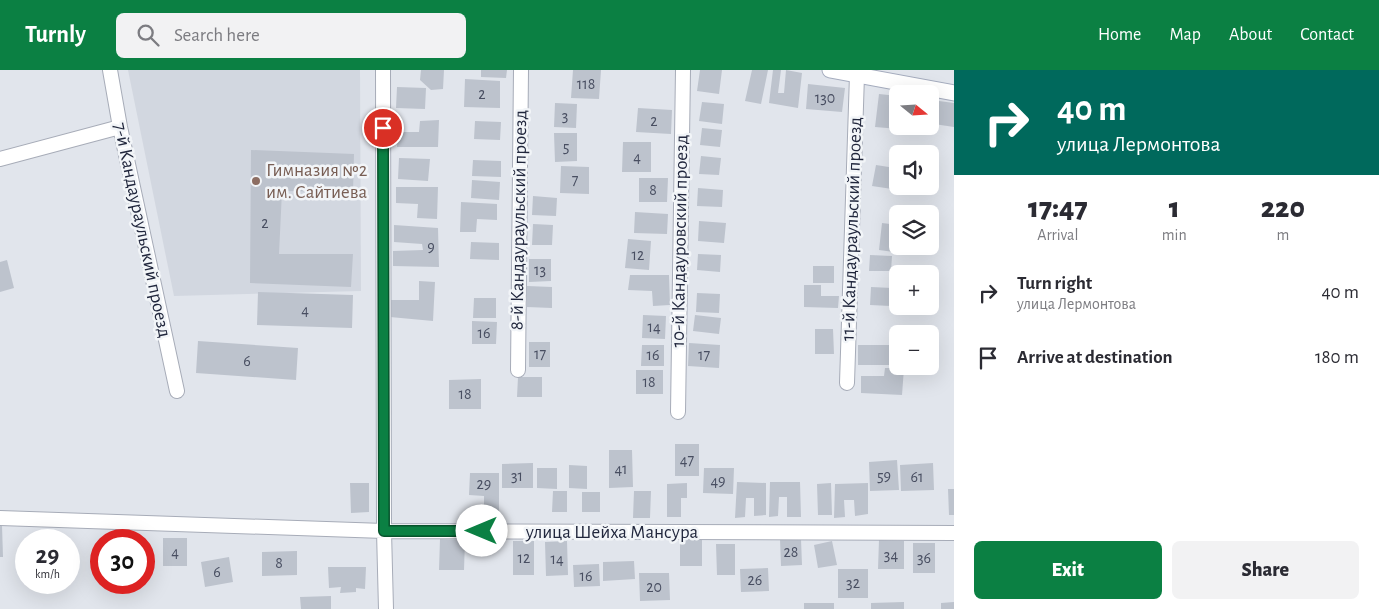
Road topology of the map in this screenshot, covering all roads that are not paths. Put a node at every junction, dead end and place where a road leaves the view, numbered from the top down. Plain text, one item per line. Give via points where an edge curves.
1 (110, 70) edge
2 (383, 70) edge
3 (521, 70) edge
4 (682, 70) edge
5 (830, 70) edge
6 (857, 75) junction
7 (954, 93) edge
8 (120, 127) junction
9 (0, 159) edge
10 (518, 370) dead end
11 (847, 383) dead end
12 (177, 391) dead end
13 (678, 412) dead end
14 (0, 518) edge
15 (384, 531) junction
16 (954, 534) edge
17 (386, 609) edge

1 - 8 street, 7-й Кандаураульский проезд
2 - 15 street
3 - 10 street, 8-й Кандаураульский проезд
4 - 13 street, 10-й Кандауровский проезд
5 - 6 street
6 - 7 street
6 - 11 street, 11-й Кандаураульский проезд
8 - 9 street
8 - 12 street, 7-й Кандаураульский проезд
14 - 15 street, улица Шейха Мансура
15 - 16 street, улица Шейха Мансура
15 - 17 street

